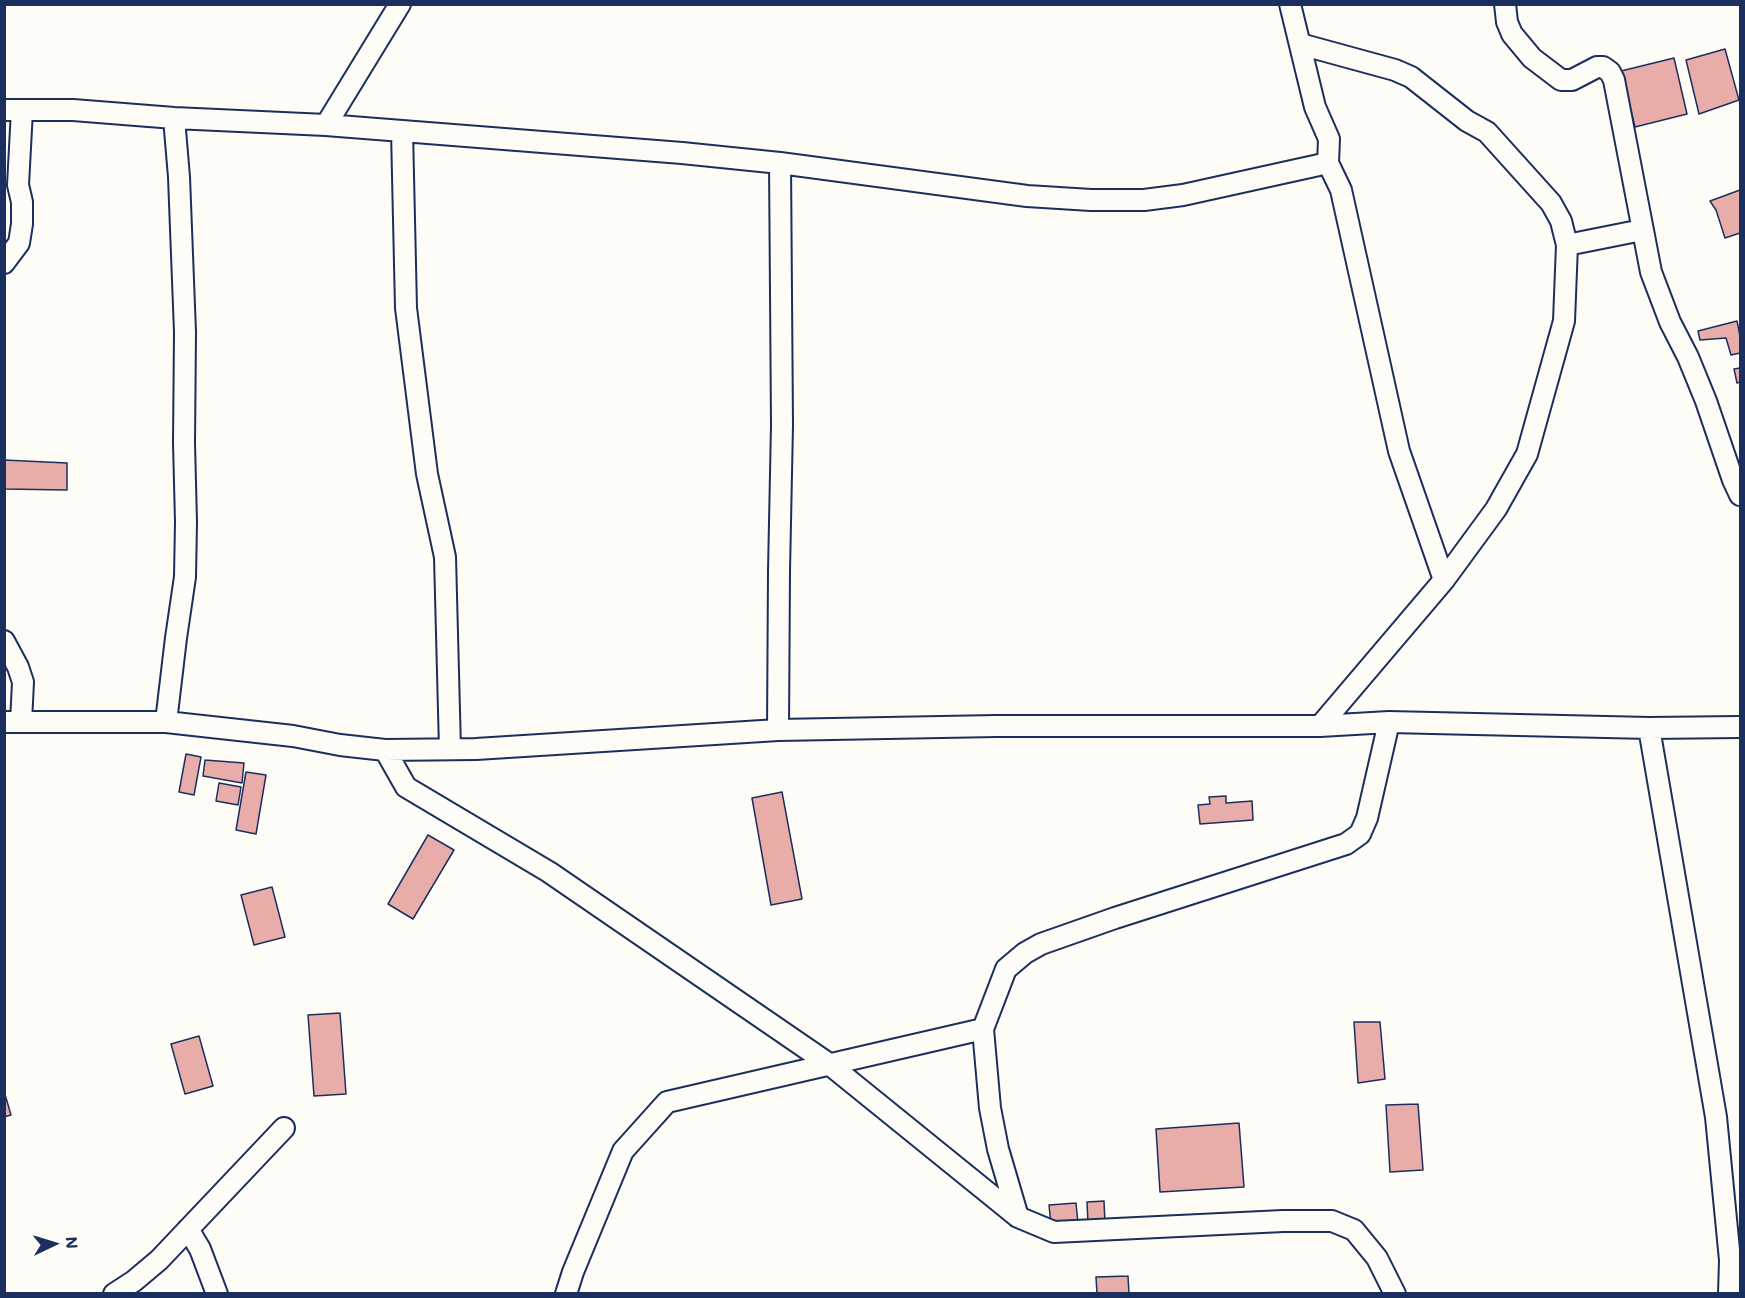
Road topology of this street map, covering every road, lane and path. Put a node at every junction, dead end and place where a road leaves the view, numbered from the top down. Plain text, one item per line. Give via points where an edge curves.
1 (400, 4) edge
2 (1290, 4) edge
3 (1505, 4) edge
4 (1300, 44) junction
5 (13, 110) edge
6 (174, 118) junction
7 (326, 125) junction
8 (402, 131) junction
9 (780, 163) junction
10 (1328, 163) junction
11 (1642, 230) junction
12 (1567, 245) junction
13 (4, 263) edge
14 (1740, 495) edge
15 (1444, 580) junction
16 (4, 641) edge
17 (13, 722) edge
18 (166, 722) junction
19 (1389, 722) junction
20 (1320, 726) junction
21 (1740, 727) edge
22 (1649, 728) junction
23 (778, 730) junction
24 (385, 750) junction
25 (450, 750) junction
26 (983, 1029) junction
27 (829, 1064) junction
28 (284, 1128) dead end
29 (1018, 1217) junction
30 (188, 1229) junction
31 (114, 1293) edge
32 (217, 1293) edge
33 (566, 1293) edge
34 (1395, 1293) edge
35 (1729, 1293) edge

1 - 7 street
2 - 4 street
3 - 11 street via 1512,34 1533,58 1561,80 1572,80 1597,67 1610,72
4 - 10 street via 1315,107 1329,139
4 - 12 street via 1411,77 1487,132 1551,203 1562,221
5 - 6 street
5 - 13 street via 22,224 19,243
6 - 7 street
6 - 18 street via 185,332 185,577
7 - 8 street
8 - 9 street
8 - 25 street via 406,308 427,474 445,557
9 - 10 street via 1027,196 1091,200 1183,195
9 - 23 street
10 - 15 street via 1341,190 1400,451
11 - 12 street
11 - 14 street via 1651,272
12 - 15 street via 1564,321 1527,454 1496,509
15 - 20 street
16 - 17 street via 23,682
17 - 18 street
18 - 24 street
19 - 20 street
19 - 22 street
19 - 26 street via 1360,834 1346,844 1041,944 1006,969
20 - 23 street
21 - 22 street
22 - 35 street via 1716,1117 1730,1260
23 - 25 street
24 - 25 street
24 - 27 street via 406,787 549,872
26 - 27 street
26 - 29 street via 990,1108
27 - 29 street
27 - 33 street via 667,1102 623,1151
28 - 30 street
29 - 34 street via 1054,1232 1332,1221 1354,1230 1377,1258
30 - 31 street via 159,1260
30 - 32 street

